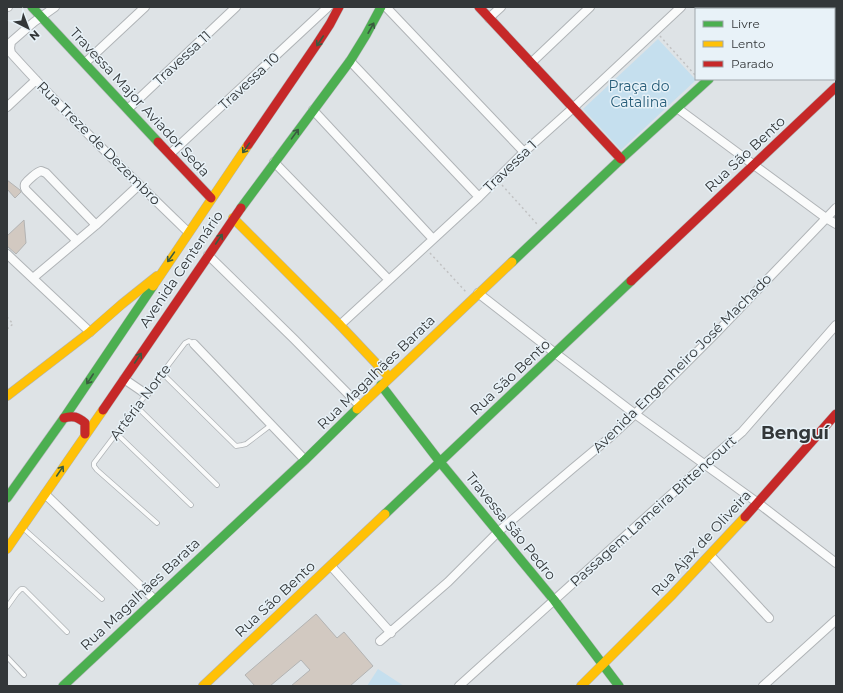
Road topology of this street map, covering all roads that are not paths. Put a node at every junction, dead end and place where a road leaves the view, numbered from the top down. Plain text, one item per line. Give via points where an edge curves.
1 (32, 7) edge
2 (55, 7) edge
3 (145, 7) edge
4 (236, 7) edge
5 (328, 7) edge
6 (339, 7) edge
7 (381, 7) edge
8 (386, 7) edge
9 (479, 7) edge
10 (501, 7) edge
11 (590, 7) edge
12 (681, 7) edge
13 (41, 17) junction
14 (489, 18) junction
15 (350, 61) junction
16 (85, 63) junction
17 (531, 63) junction
18 (36, 80) junction
19 (707, 80) edge
20 (836, 87) edge
21 (7, 107) edge
22 (573, 108) junction
23 (677, 108) junction
24 (128, 109) junction
25 (313, 110) junction
26 (524, 152) junction
27 (170, 154) junction
28 (621, 159) junction
29 (274, 162) junction
30 (754, 165) junction
31 (139, 185) junction
32 (478, 197) junction
33 (211, 198) junction
34 (836, 208) edge
35 (233, 218) junction
36 (826, 218) junction
37 (836, 224) edge
38 (96, 225) junction
39 (188, 232) junction
40 (433, 239) junction
41 (77, 241) junction
42 (7, 254) edge
43 (208, 255) junction
44 (159, 274) junction
45 (33, 278) junction
46 (389, 280) junction
47 (475, 296) junction
48 (118, 307) junction
49 (127, 323) junction
50 (340, 325) junction
51 (836, 325) edge
52 (90, 332) junction
53 (194, 344) joint
54 (555, 353) junction
55 (162, 373) junction
56 (389, 377) junction
57 (124, 379) junction
58 (381, 385) junction
59 (146, 394) junction
60 (7, 396) edge
61 (76, 400) junction
62 (137, 406) junction
63 (360, 406) junction
64 (100, 413) junction
65 (635, 414) junction
66 (836, 414) edge
67 (64, 418) junction
68 (272, 425) junction
69 (85, 434) junction
70 (117, 434) junction
71 (304, 460) junction
72 (440, 462) junction
73 (705, 464) junction
74 (217, 485) dead end
75 (45, 494) junction
76 (7, 498) edge
77 (758, 503) junction
78 (191, 506) dead end
79 (157, 522) dead end
80 (22, 528) junction
81 (498, 532) junction
82 (7, 549) edge
83 (710, 555) junction
84 (835, 559) edge
85 (331, 566) junction
86 (102, 599) dead end
87 (155, 600) junction
88 (554, 600) junction
89 (7, 608) edge
90 (768, 618) dead end
91 (836, 620) edge
92 (67, 632) dead end
93 (391, 633) junction
94 (380, 642) dead end
95 (7, 657) edge
96 (604, 665) junction
97 (24, 675) dead end
98 (63, 686) edge
99 (203, 686) edge
100 (459, 686) edge
101 (581, 686) edge
102 (619, 686) edge
103 (763, 686) edge

1 - 13 street, Travessa Major Aviador Seda
2 - 13 street
3 - 16 street
4 - 24 street, Travessa 11
5 - 27 street, Travessa 10
6 -> 33 street, Avenida Centenário via 318,44
15 -> 7 street, Avenida Centenário
8 - 26 street
9 - 14 street
10 - 14 street
11 - 17 street
12 - 22 street, Travessa 1
13 - 16 street, Travessa Major Aviador Seda
13 - 18 street, Rua Treze de Dezembro via 11,42 10,48 11,53
14 - 17 street
15 - 25 street, Avenida Centenário
15 - 32 street
16 - 24 street, Travessa Major Aviador Seda
17 - 22 street
18 - 21 street
18 - 31 street, Rua Treze de Dezembro
19 - 23 street, Rua Magalhães Barata
20 - 30 street, Rua São Bento
22 - 26 street, Travessa 1
22 - 28 street
23 - 28 street, Rua Magalhães Barata
23 - 30 street
24 - 27 street, Travessa Major Aviador Seda
29 -> 25 street, Avenida Centenário
25 - 40 street
26 - 32 street, Travessa 1
27 - 33 street, Travessa Major Aviador Seda
28 - 47 street, Rua Magalhães Barata
29 - 35 street, Avenida Centenário
29 - 46 street
30 - 36 street
30 - 54 street, Rua São Bento
31 - 38 street
31 - 39 street, Rua Treze de Dezembro
32 - 40 street, Travessa 1
33 - 39 street, Avenida Centenário
34 - 36 street, Avenida Engenheiro José Machado
43 -> 35 street, Avenida Centenário
35 - 50 street
36 - 37 street
36 - 65 street, Avenida Engenheiro José Machado
38 - 41 street
38 - 41 street via 46,173 38,172 24,187
39 -> 44 street, Avenida Centenário
40 - 46 street, Travessa 1
41 - 45 street
42 - 45 street
57 -> 43 street, Avenida Centenário
43 - 63 street
44 - 48 street
44 - 49 street, Avenida Centenário
45 - 52 street
46 - 50 street, Travessa 1
47 - 54 street
47 - 56 street, Rua Magalhães Barata
48 - 49 street via 123,307 127,312
48 - 52 street
49 -> 61 street, Avenida Centenário
50 - 56 street
51 - 73 street, Passagem Lameira Bittencourt via 742,432
52 - 60 street
53 - 55 lane, Artéria Norte via 189,341 185,343
53 - 68 street
54 - 65 street
54 - 72 street, Rua São Bento
55 - 59 lane, Artéria Norte
55 - 68 lane via 236,446 246,444
56 - 58 street, Rua Magalhães Barata
57 - 59 street
57 - 64 street, Avenida Centenário
58 - 63 street, Rua Magalhães Barata
58 - 72 street, Travessa São Pedro
59 - 62 lane, Artéria Norte
61 - 64 street via 78,408 83,413 90,416
61 - 67 street, Avenida Centenário
62 - 70 lane, Artéria Norte
62 - 74 lane
63 - 71 street, Rua Magalhães Barata
64 - 69 street, Avenida Centenário
65 - 73 street
65 - 81 street, Avenida Engenheiro José Machado
66 - 77 street, Rua Ajax de Oliveira
67 - 69 street via 80,418 85,423
67 - 76 street, Avenida Centenário
68 - 71 street
75 -> 69 street, Avenida Centenário
70 - 78 lane
70 - 79 lane, Artéria Norte via 94,462 94,466
71 - 87 street, Rua Magalhães Barata
72 - 81 street, Travessa São Pedro
72 - 85 street, Rua São Bento
73 - 77 street
73 - 88 street, Passagem Lameira Bittencourt
75 - 80 street, Avenida Centenário
75 - 87 street
77 - 83 street, Rua Ajax de Oliveira
77 - 84 street
80 - 82 street, Avenida Centenário
80 - 86 lane
81 - 88 street, Travessa São Pedro
81 - 93 street, Avenida Engenheiro José Machado via 448,582
83 - 90 street
83 - 96 street, Rua Ajax de Oliveira
85 - 93 street
85 - 99 street, Rua São Bento
87 - 98 street, Rua Magalhães Barata
88 - 96 street, Travessa São Pedro
88 - 100 street, Passagem Lameira Bittencourt
89 - 92 lane via 18,592 24,589
91 - 103 street
93 - 94 street, Avenida Engenheiro José Machado
95 - 97 lane
96 - 101 street, Rua Ajax de Oliveira
96 - 102 street, Travessa São Pedro

